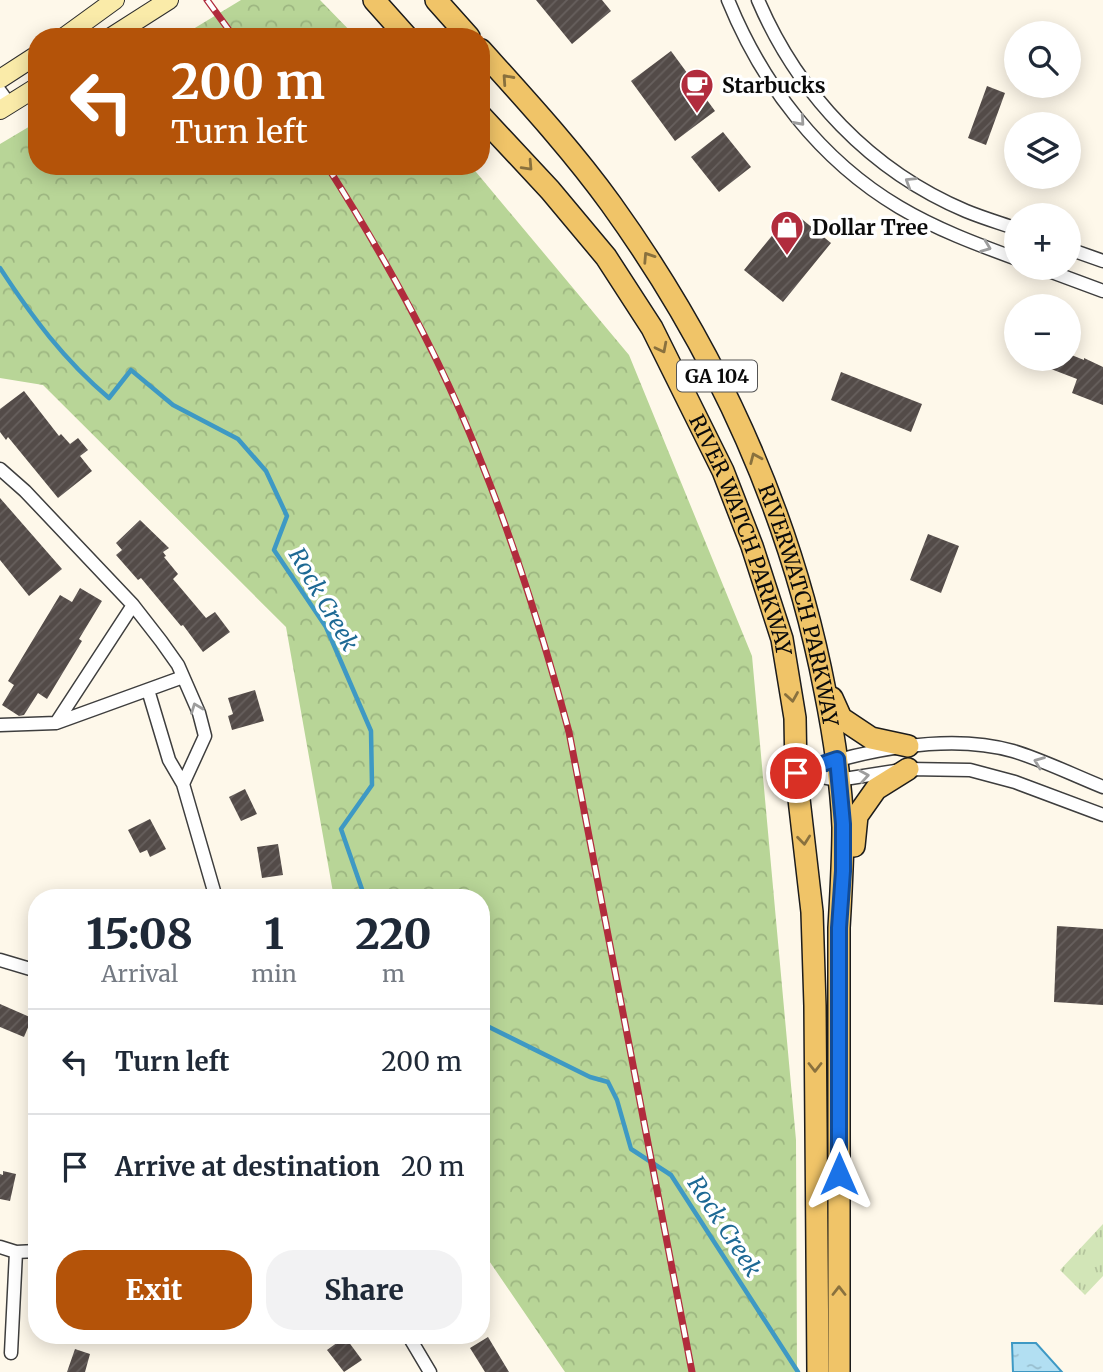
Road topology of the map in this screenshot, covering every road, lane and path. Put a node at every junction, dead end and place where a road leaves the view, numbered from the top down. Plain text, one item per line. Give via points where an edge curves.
1 (115, 0) edge
2 (169, 0) edge
3 (374, 0) edge
4 (436, 0) edge
5 (728, 0) edge
6 (758, 0) edge
7 (76, 28) edge
8 (125, 28) edge
9 (399, 28) edge
10 (461, 28) edge
11 (490, 60) edge
12 (28, 61) edge
13 (0, 79) edge
14 (28, 91) edge
15 (3, 102) edge
16 (490, 126) edge
17 (1004, 224) edge
18 (1081, 253) edge
19 (1004, 254) edge
20 (1103, 261) edge
21 (1073, 280) edge
22 (1103, 291) edge
23 (0, 469) edge
24 (133, 605) junction
25 (821, 672) junction
26 (183, 677) junction
27 (148, 690) junction
28 (56, 723) junction
29 (0, 725) edge
30 (908, 746) junction
31 (908, 769) junction
32 (838, 770) junction
33 (796, 773) junction
34 (183, 784) junction
35 (1103, 787) edge
36 (1103, 815) edge
37 (213, 889) edge
38 (0, 961) edge
39 (28, 969) edge
40 (840, 1015) junction
41 (0, 1247) edge
42 (28, 1251) edge
43 (16, 1252) junction
44 (413, 1344) edge
45 (11, 1353) dead end
46 (839, 1366) edge
47 (429, 1372) edge
48 (818, 1372) edge

1 - 7 main road
2 - 8 main road
3 - 9 main road
4 - 10 main road
5 -> 19 street via 778,94 833,157 875,192 921,219
17 -> 6 street via 922,189 859,144 792,66
25 -> 11 main road, RIVERWATCH PARKWAY / GA 104 via 797,577 765,483 702,346 609,201
12 - 13 main road
14 - 15 main road
16 -> 33 main road, RIVER WATCH PARKWAY / GA 104 via 606,257 652,328 723,471 782,639 795,718
18 - 20 street
21 - 22 street
23 - 24 street
24 - 26 street
24 - 28 street
25 - 30 main road via 841,718 871,738
25 - 32 main road, RIVERWATCH PARKWAY / GA 104
26 - 27 street
34 -> 26 street via 205,736
27 - 28 street
27 - 34 street via 169,760
28 - 29 street
30 - 32 street
35 -> 30 street via 1012,751 960,744
32 -> 31 street
31 - 36 street via 970,771 1015,782
31 - 40 main road via 876,789 857,816 851,952
32 - 33 street
32 - 33 street
32 - 40 main road, RIVERWATCH PARKWAY / GA 104 via 843,824
33 -> 48 main road, GA 104 via 812,912
34 - 37 street
38 - 39 street
46 -> 40 main road, RIVERWATCH PARKWAY / GA 104
41 - 43 street
42 - 43 street
43 - 45 street
44 - 47 street

